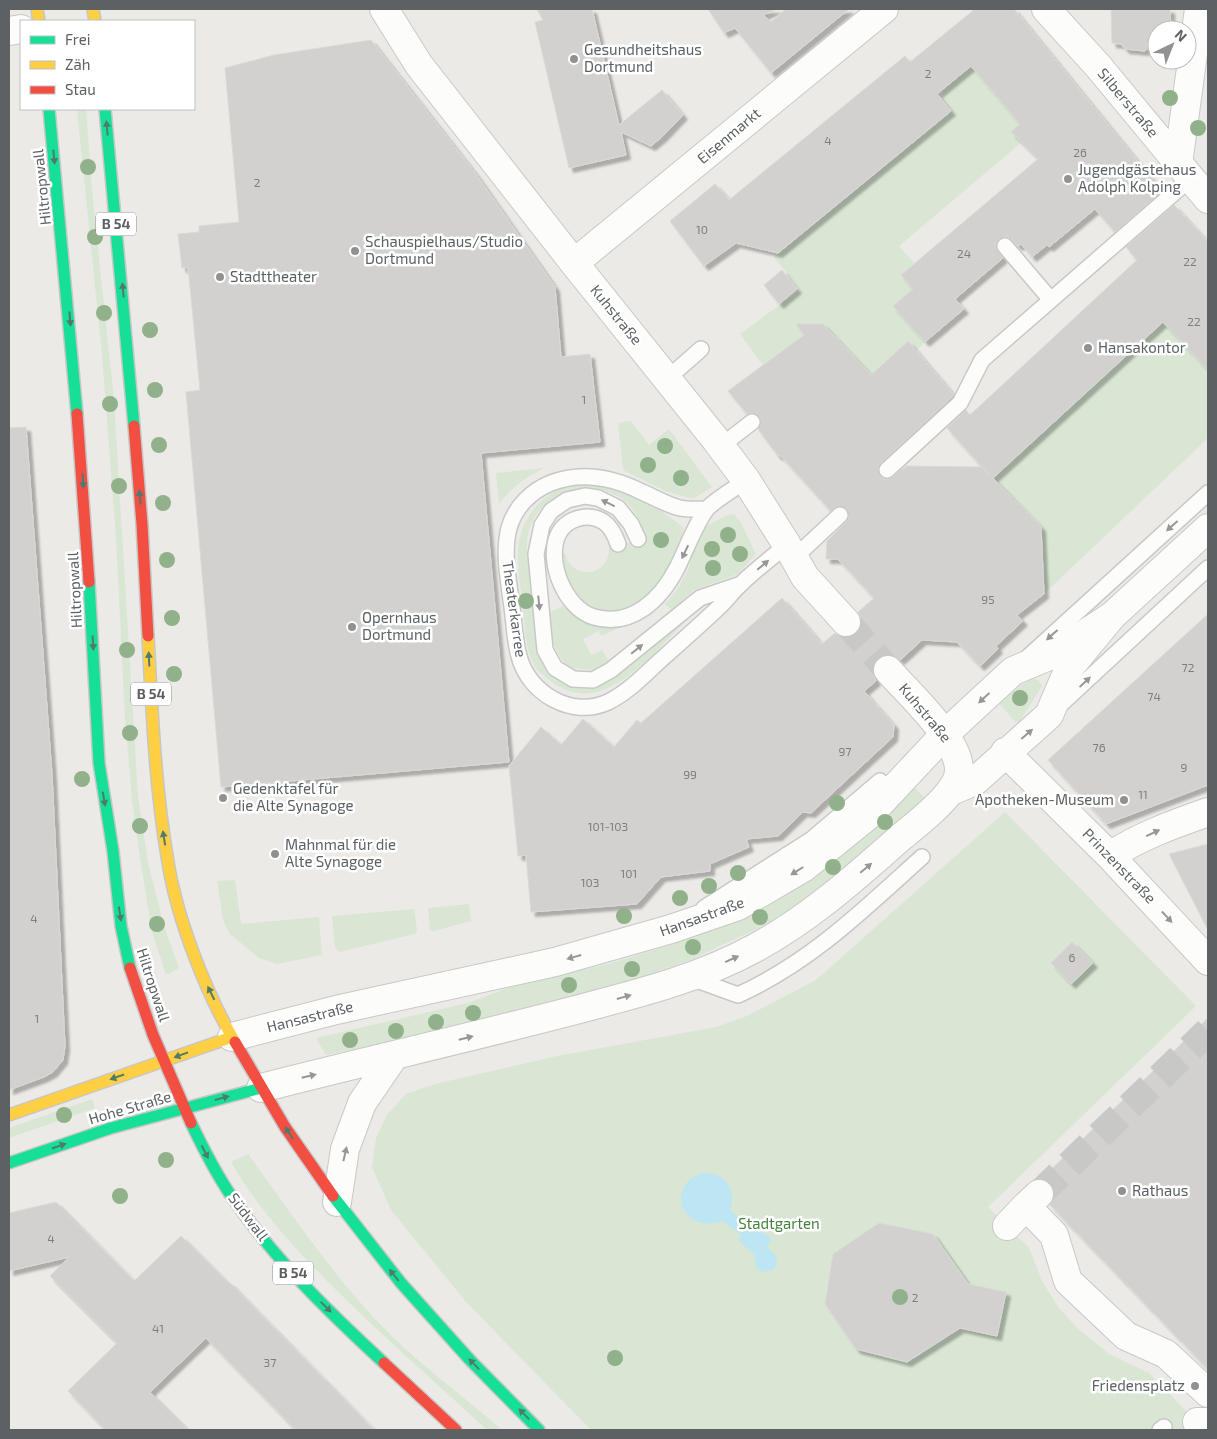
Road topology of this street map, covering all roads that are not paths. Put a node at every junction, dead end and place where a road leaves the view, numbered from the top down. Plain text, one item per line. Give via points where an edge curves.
1 (384, 9) edge
2 (884, 9) edge
3 (1046, 9) edge
4 (1199, 9) edge
5 (49, 110) edge
6 (105, 110) edge
7 (1184, 171) junction
8 (1208, 199) edge
9 (1005, 246) dead end
10 (574, 263) junction
11 (1051, 300) junction
12 (701, 349) dead end
13 (668, 378) junction
14 (752, 422) dead end
15 (720, 446) junction
16 (887, 470) dead end
17 (746, 480) junction
18 (1208, 493) edge
19 (707, 509) junction
20 (840, 515) dead end
21 (1208, 528) edge
22 (638, 539) dead end
23 (618, 544) dead end
24 (790, 551) junction
25 (1208, 568) edge
26 (740, 585) junction
27 (1112, 616) junction
28 (846, 622) tunnel mouth
29 (888, 670) tunnel mouth
30 (1013, 671) junction
31 (1049, 715) junction
32 (945, 734) junction
33 (1005, 752) junction
34 (958, 758) joint
35 (880, 781) dead end
36 (951, 791) junction
37 (1208, 812) edge
38 (1110, 856) junction
39 (922, 857) dead end
40 (671, 929) junction
41 (1208, 962) edge
42 (687, 977) junction
43 (232, 1037) junction
44 (394, 1056) junction
45 (164, 1062) junction
46 (261, 1088) junction
47 (183, 1108) junction
48 (9, 1115) edge
49 (9, 1163) edge
50 (337, 1202) junction
51 (1007, 1226) dead end
52 (1208, 1393) edge
53 (456, 1430) edge
54 (539, 1430) edge

1 - 10 street, Kuhstraße via 419,65
2 - 10 street, Eisenmarkt
3 - 7 street, Silberstraße via 1098,66
4 - 7 street
5 -> 45 main road, Hiltropwall / B 54 via 80,444 102,789 125,947 138,998
43 -> 6 main road, B 54 via 200,970 181,913 161,821 141,504
7 - 8 street, Silberstraße
7 - 11 lane
9 - 11 lane
10 - 13 street, Kuhstraße
11 - 16 lane via 982,360 960,403
12 - 13 lane
13 - 15 street, Kuhstraße
14 - 15 lane
15 - 17 street, Kuhstraße
17 - 19 lane
17 - 24 street, Kuhstraße
18 -> 30 lane
19 -> 23 lane via 677,569 651,603 627,617 606,620 592,617 565,594 554,553 558,536 571,521 590,517 605,523
19 - 26 lane, Theaterkarree via 680,508 631,486 595,477 565,478 533,493 515,514 507,539 518,656 536,687 561,704 574,707 607,702 624,692
20 - 24 lane, Theaterkarree
21 - 27 street, Hansastraße
22 -> 26 lane, Theaterkarree via 618,508 598,498 585,496 567,500 551,511 542,525 536,554 545,650 555,668 573,678 593,680 611,670 700,598
26 -> 24 lane, Theaterkarree
24 - 28 street, Kuhstraße via 805,577
31 -> 25 lane
27 - 30 street, Hansastraße via 1056,653
27 - 31 street, Hansastraße via 1069,668
29 - 32 street, Kuhstraße
30 -> 32 street, Hansastraße
33 -> 31 street, Hansastraße
32 - 34 street, Kuhstraße
32 -> 40 street, Hansastraße via 870,814 803,868 738,906
33 - 36 street, Hansastraße via 975,781
33 - 38 street, Prinzenstraße
34 - 36 street, Hansastraße via 960,771
35 - 40 lane via 812,839
42 -> 36 street, Hansastraße via 729,961 782,933 874,861
38 -> 37 street via 1157,831
38 -> 41 street, Prinzenstraße
39 - 42 lane via 820,947 762,984 738,995
40 -> 43 street, Hansastraße via 555,962 336,1010
44 -> 42 street, Hansastraße via 614,1000
43 -> 45 main road, Hohe Straße
43 - 46 main road, B 54
46 -> 44 street, Hansastraße
50 -> 44 street via 345,1149 362,1103
45 - 47 main road, Südwall / B 54
45 -> 48 main road, Hohe Straße
47 -> 46 main road, Hohe Straße
50 -> 46 main road, B 54
49 -> 47 main road, Hohe Straße via 111,1128
47 -> 53 main road, Südwall / B 54 via 210,1161 253,1227 355,1335
54 -> 50 main road, B 54 via 426,1312
51 - 52 street via 1032,1200 1054,1236 1068,1281 1126,1336 1166,1354

